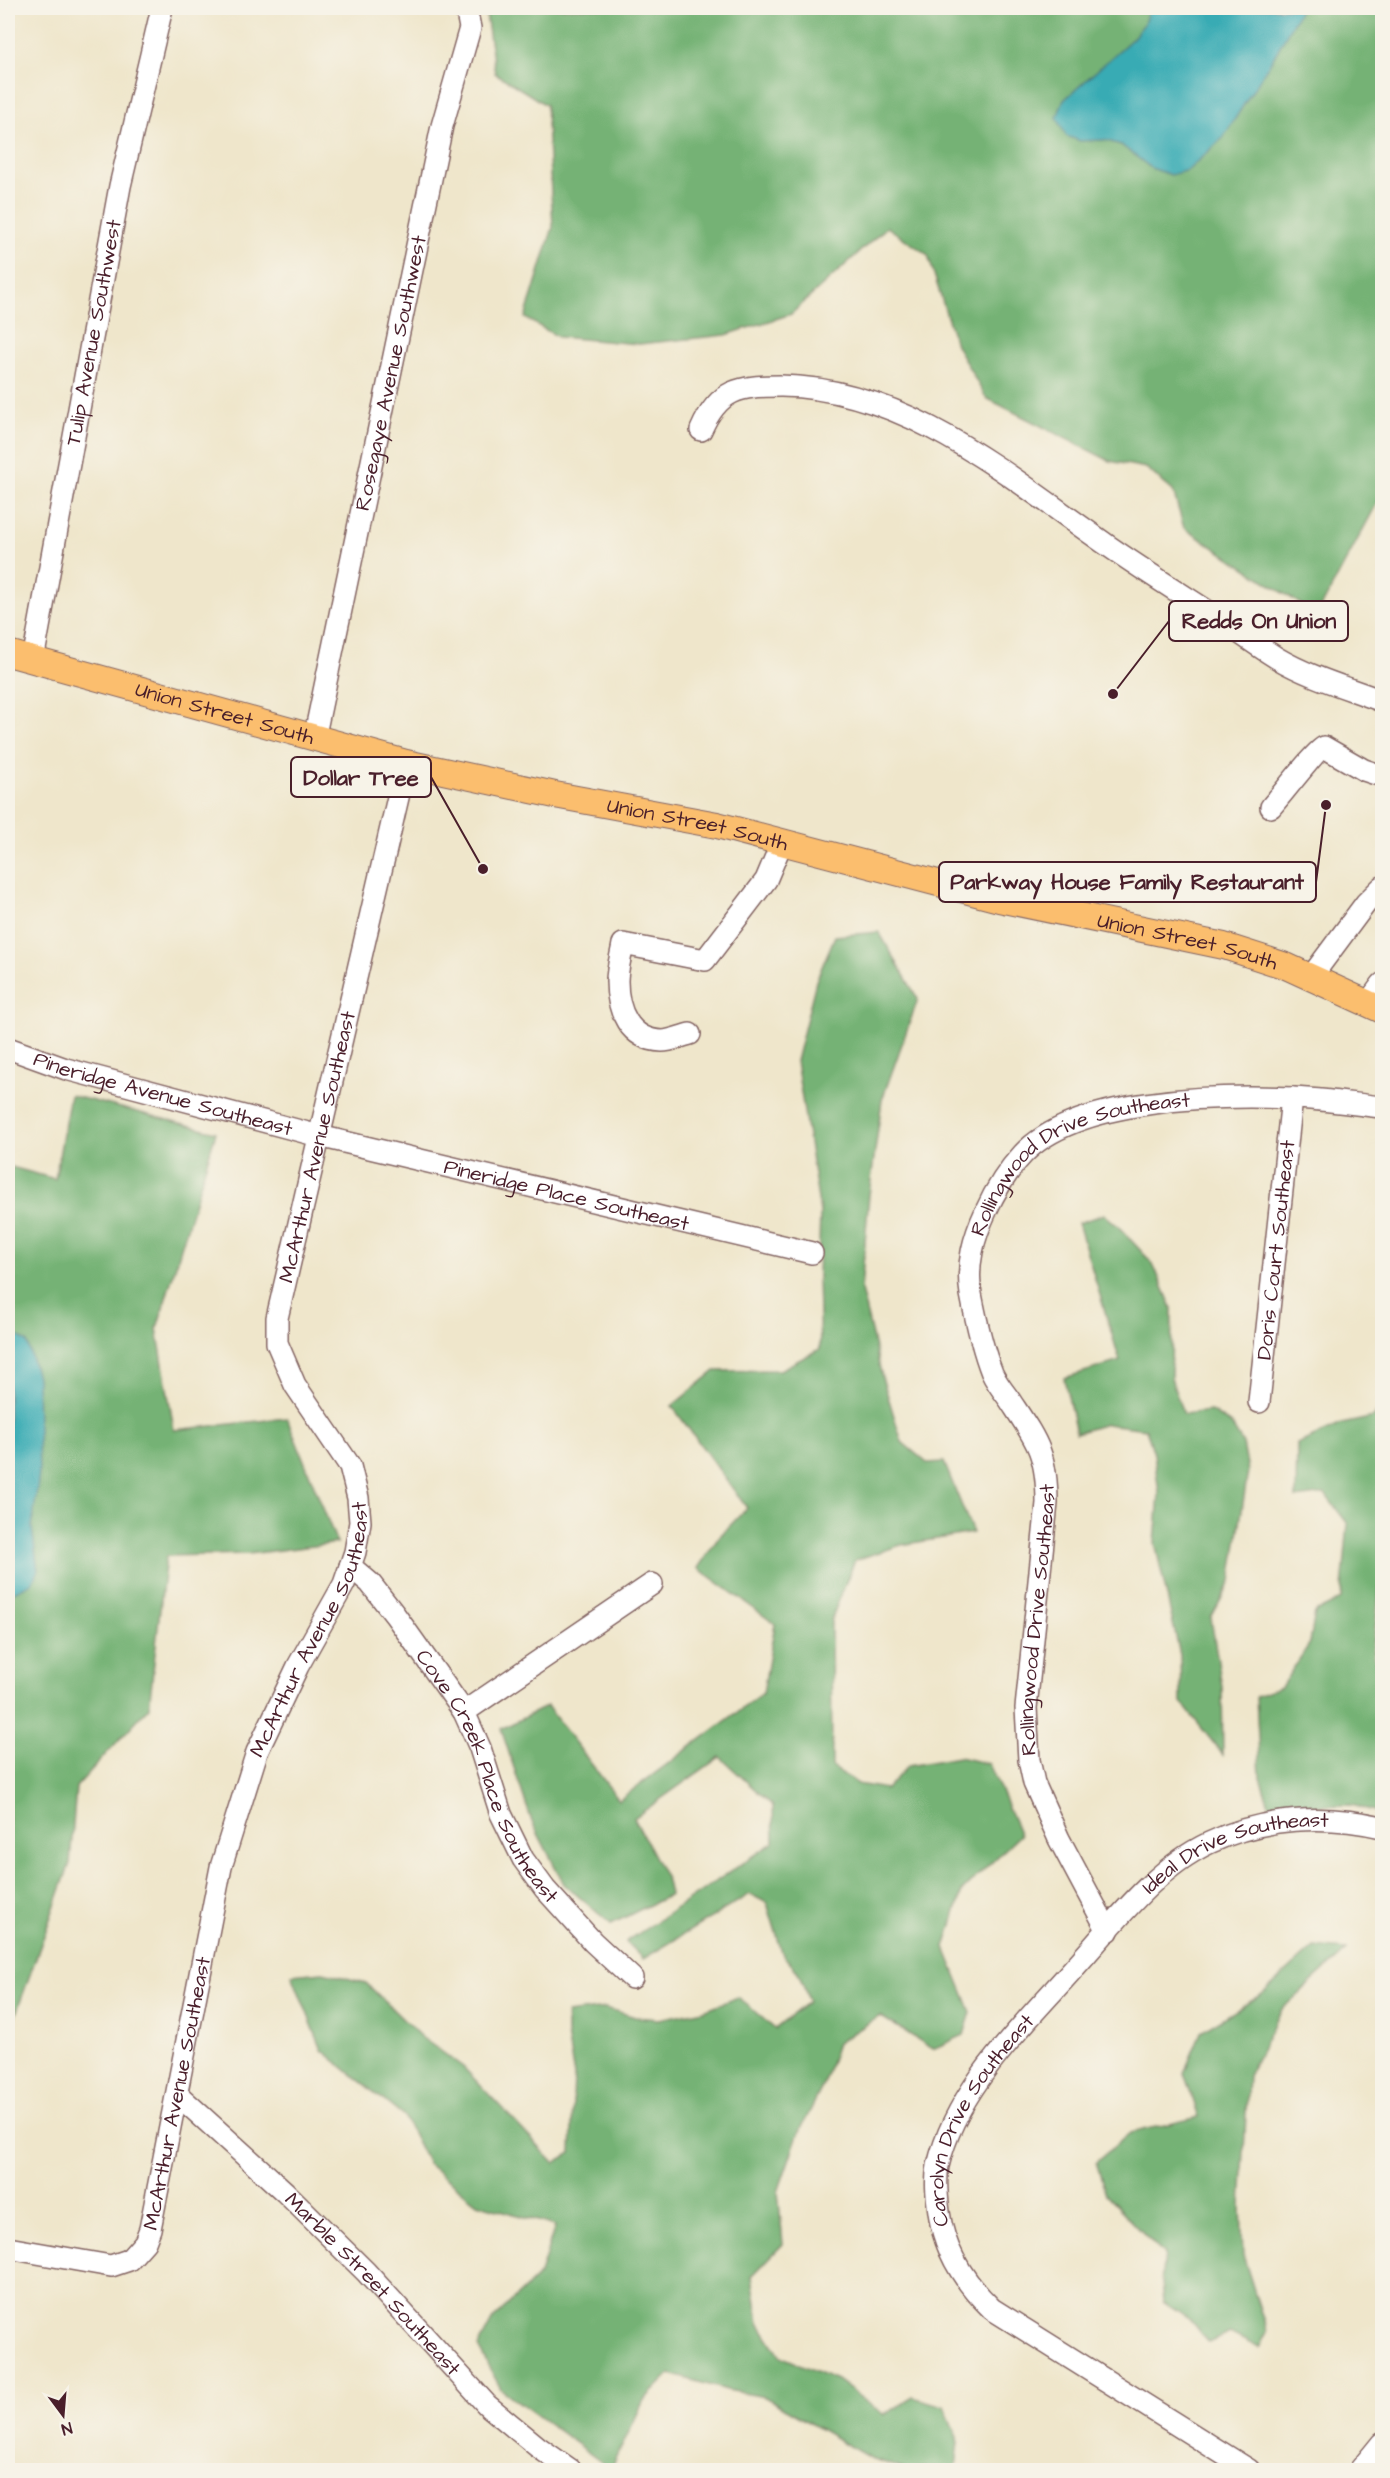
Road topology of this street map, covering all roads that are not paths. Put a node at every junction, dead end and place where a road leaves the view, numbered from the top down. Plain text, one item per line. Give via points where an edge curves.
1 (162, 8) edge
2 (467, 8) edge
3 (701, 429) dead end
4 (8, 653) edge
5 (33, 660) junction
6 (1383, 701) edge
7 (314, 739) junction
8 (406, 764) junction
9 (1383, 776) edge
10 (1270, 807) dead end
11 (782, 842) junction
12 (1383, 887) edge
13 (1311, 977) junction
14 (1378, 999) edge
15 (690, 1034) dead end
16 (8, 1048) edge
17 (1292, 1098) junction
18 (1383, 1107) edge
19 (319, 1136) junction
20 (812, 1253) dead end
21 (1259, 1402) dead end
22 (350, 1566) junction
23 (652, 1584) dead end
24 (464, 1712) junction
25 (1383, 1827) edge
26 (1108, 1931) junction
27 (632, 1978) dead end
28 (177, 2094) junction
29 (8, 2248) edge
30 (1383, 2443) edge
31 (571, 2470) edge
32 (1250, 2470) edge
33 (1360, 2470) edge

1 - 5 street, Tulip Avenue Southwest via 120,186
2 - 7 street, Rosegaye Avenue Southwest via 470,28 442,126
3 - 6 street via 709,411 728,393 752,386 801,387 854,396 902,415 965,446 1279,659
4 - 5 main road, Union Street South
5 - 7 main road, Union Street South
7 - 8 main road, Union Street South
8 - 11 main road, Union Street South via 717,825
8 - 19 street, McArthur Avenue Southeast
9 - 10 street via 1324,747 1318,749
11 - 13 main road, Union Street South via 999,899 1224,946
11 - 15 street via 766,880 705,960 624,945 617,980 619,1008 630,1028 663,1041
12 - 13 street via 1366,903
13 - 14 main road, Union Street South
16 - 19 street, Pineridge Avenue Southeast via 66,1069
17 - 18 street, Rollingwood Drive Southeast
17 - 21 street, Doris Court Southeast
17 - 26 street, Rollingwood Drive Southeast via 1184,1100 1141,1105 1072,1123 1042,1138 1023,1154 993,1194 972,1245 971,1292 986,1354 993,1375 1034,1438 1047,1476 1026,1708 1029,1760 1034,1783 1059,1839
19 - 20 street, Pineridge Place Southeast
19 - 22 street, McArthur Avenue Southeast via 278,1318 277,1343 295,1385 350,1466 360,1517
22 - 24 street, Cove Creek Place Southeast via 389,1607
22 - 28 street, McArthur Avenue Southeast via 257,1752 221,1867
23 - 24 street
24 - 27 street, Cove Creek Place Southeast via 501,1814 523,1859 593,1942
25 - 26 street, Ideal Drive Southeast via 1352,1820 1294,1819 1209,1843 1179,1861 1138,1897
26 - 32 street, Carolyn Drive Southeast via 975,2085 950,2131 938,2167 941,2229 968,2283 993,2309
28 - 29 street, McArthur Avenue Southeast via 150,2229 145,2242 129,2260 111,2266
28 - 31 street, Marble Street Southeast via 366,2272 487,2405
30 - 33 street

